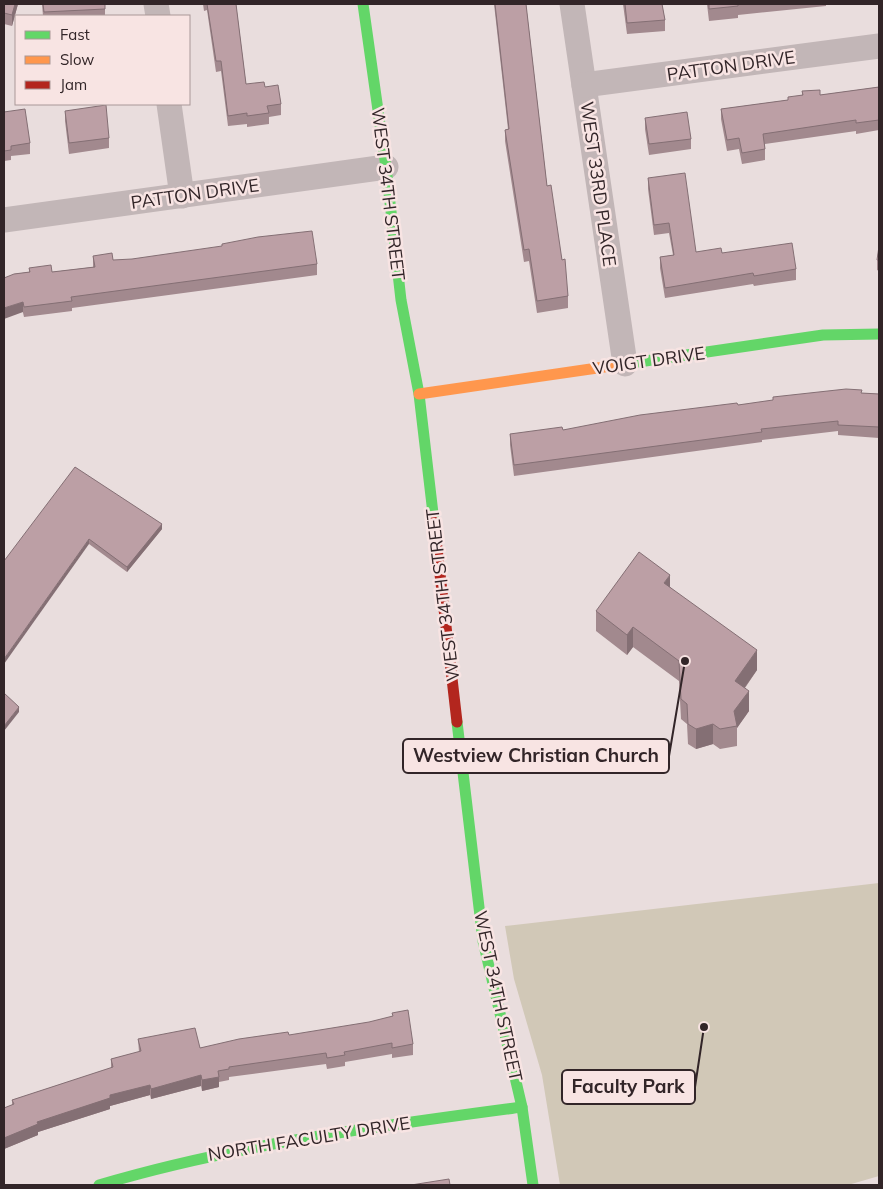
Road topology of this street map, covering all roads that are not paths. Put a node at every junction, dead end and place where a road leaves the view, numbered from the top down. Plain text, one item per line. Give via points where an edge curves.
1 (363, 4) edge
2 (572, 4) edge
3 (879, 46) edge
4 (584, 85) junction
5 (170, 105) edge
6 (386, 167) junction
7 (182, 196) junction
8 (4, 220) edge
9 (879, 334) edge
10 (625, 364) junction
11 (419, 394) junction
12 (522, 1107) junction
13 (99, 1185) edge
14 (533, 1185) edge

1 - 6 street, WEST 34TH STREET
2 - 4 street, WEST 33RD PLACE
3 - 4 street, PATTON DRIVE
4 - 10 street, WEST 33RD PLACE
5 - 7 street
6 - 7 street, PATTON DRIVE
6 - 11 street, WEST 34TH STREET via 402,300
7 - 8 street, PATTON DRIVE
9 - 10 street, VOIGT DRIVE via 823,335
10 - 11 street, VOIGT DRIVE
11 - 12 street, WEST 34TH STREET via 484,941
12 - 13 street, NORTH FACULTY DRIVE via 243,1147 179,1161
12 - 14 street, WEST 34TH STREET

